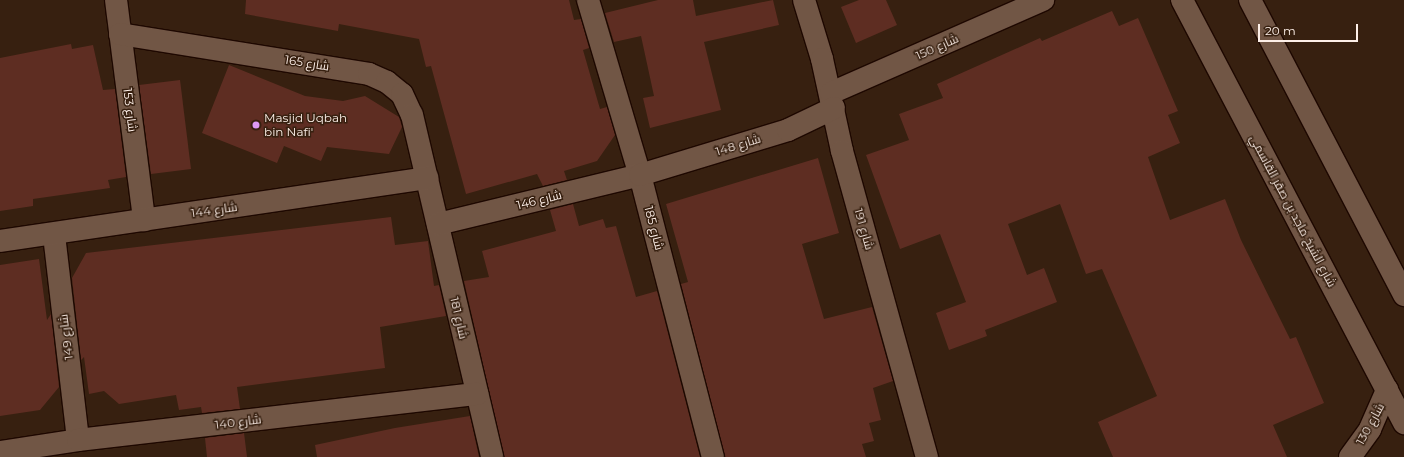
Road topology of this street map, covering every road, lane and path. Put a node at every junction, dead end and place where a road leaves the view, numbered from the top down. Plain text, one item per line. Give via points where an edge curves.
1 (116, 0) edge
2 (588, 0) edge
3 (804, 0) edge
4 (1043, 0) edge
5 (1182, 0) edge
6 (1250, 0) edge
7 (120, 34) junction
8 (832, 101) junction
9 (640, 175) junction
10 (427, 178) junction
11 (144, 220) junction
12 (438, 224) junction
13 (54, 235) junction
14 (0, 241) edge
15 (1404, 295) edge
16 (1387, 390) junction
17 (477, 394) junction
18 (1404, 423) edge
19 (78, 440) junction
20 (0, 452) edge
21 (492, 457) edge
22 (713, 457) edge
23 (927, 457) edge
24 (1350, 457) edge

1 - 7 street, شارع 153
2 - 9 street, شارع 185
3 - 8 street, شارع 191
4 - 8 street, شارع 150
5 - 16 street, شارع الشيخ ماجد بن صقر القاسمي
6 - 15 street
7 - 10 street, شارع 165 via 350,70 369,74 387,82 402,94 412,115
7 - 11 street, شارع 153
8 - 9 street, شارع 148 via 788,130
8 - 23 street, شارع 191 via 842,151
9 - 12 street, شارع 146
9 - 22 street, شارع 185
10 - 11 street, شارع 144
10 - 12 street, شارع 181
11 - 13 street, شارع 144
12 - 17 street, شارع 181
13 - 14 street, شارع 144
13 - 19 street, شارع 149
16 - 18 street, شارع الشيخ ماجد بن صقر القاسمي
16 - 24 street, شارع 130 via 1370,429
17 - 19 street, شارع 140
17 - 21 street, شارع 181
19 - 20 street, شارع 140

